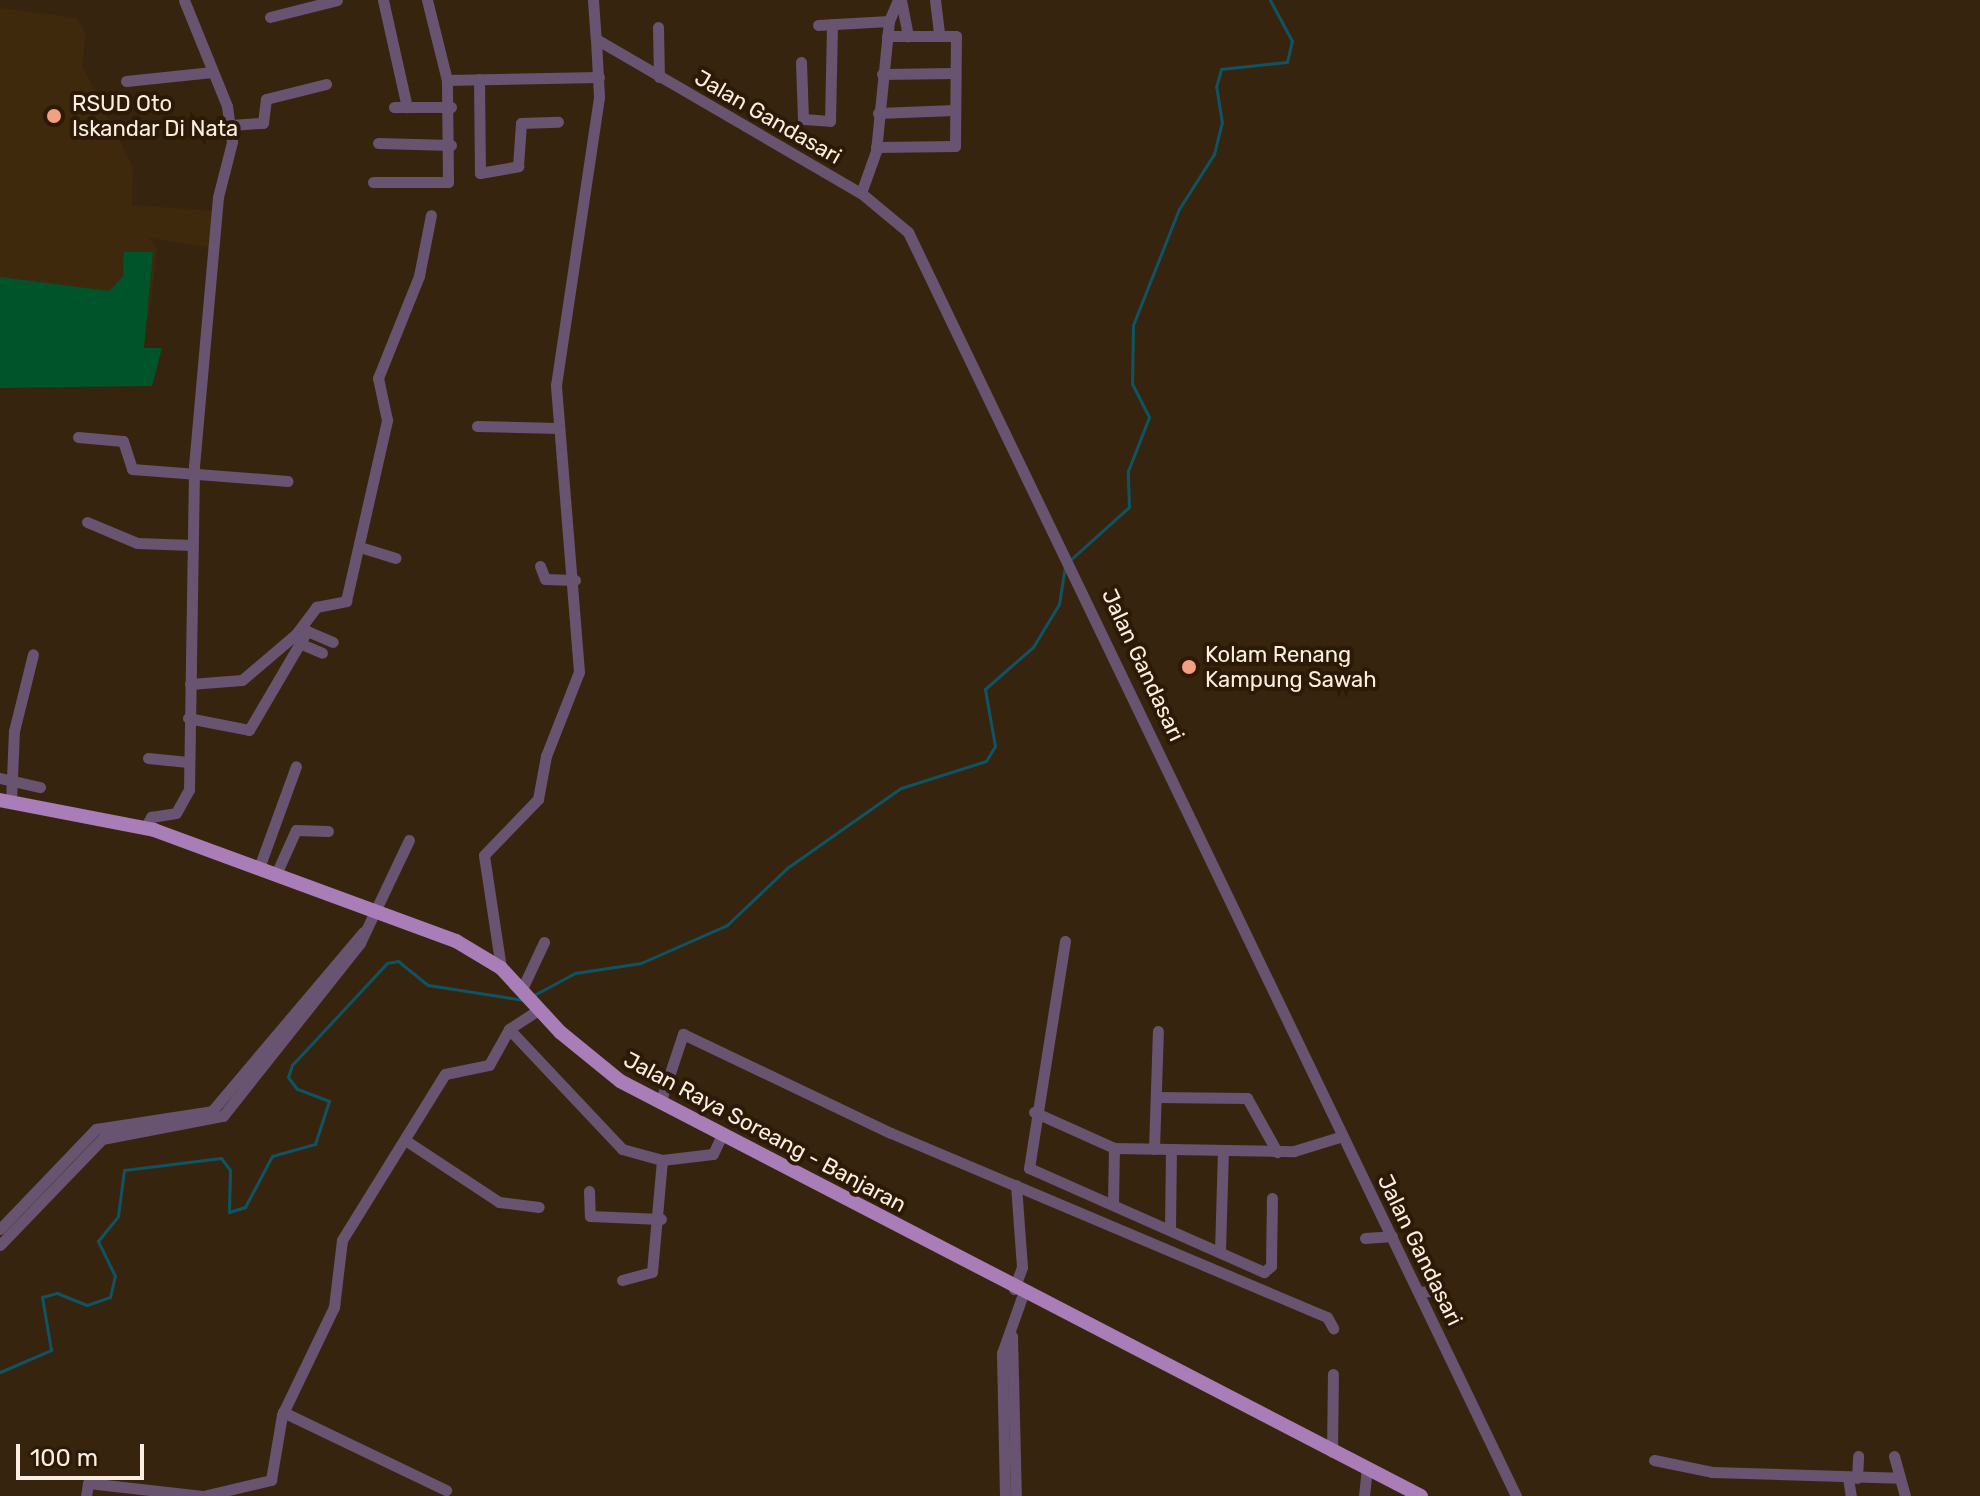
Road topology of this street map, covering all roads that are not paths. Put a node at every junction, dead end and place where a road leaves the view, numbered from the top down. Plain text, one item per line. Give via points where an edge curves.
1 (184, 0) edge
2 (337, 0) edge
3 (383, 0) edge
4 (427, 0) edge
5 (593, 0) edge
6 (899, 0) edge
7 (935, 0) edge
8 (312, 3) edge
9 (270, 17) dead end
10 (889, 21) junction
11 (832, 24) junction
12 (818, 25) dead end
13 (658, 27) dead end
14 (939, 35) junction
15 (887, 36) junction
16 (908, 36) junction
17 (596, 39) junction
18 (801, 62) dead end
19 (213, 72) junction
20 (954, 73) junction
21 (882, 74) junction
22 (599, 77) junction
23 (659, 77) junction
24 (479, 79) junction
25 (447, 80) junction
26 (126, 81) dead end
27 (326, 84) dead end
28 (451, 107) junction
29 (954, 110) junction
30 (878, 113) junction
31 (558, 122) dead end
32 (231, 125) junction
33 (378, 143) dead end
34 (451, 145) junction
35 (876, 147) junction
36 (373, 182) dead end
37 (861, 193) junction
38 (431, 215) dead end
39 (477, 426) dead end
40 (557, 428) junction
41 (78, 437) dead end
42 (194, 477) junction
43 (288, 481) dead end
44 (87, 522) dead end
45 (192, 545) junction
46 (363, 548) junction
47 (396, 558) dead end
48 (540, 566) dead end
49 (575, 580) junction
50 (333, 642) dead end
51 (299, 643) junction
52 (322, 653) dead end
53 (33, 654) dead end
54 (190, 684) junction
55 (188, 718) junction
56 (148, 758) dead end
57 (188, 762) junction
58 (296, 766) dead end
59 (0, 778) edge
60 (14, 781) junction
61 (40, 787) dead end
62 (6, 801) edge
63 (145, 828) junction
64 (328, 831) dead end
65 (409, 840) dead end
66 (260, 865) junction
67 (277, 872) junction
68 (376, 910) junction
69 (1065, 941) dead end
70 (544, 942) dead end
71 (501, 968) junction
72 (523, 990) junction
73 (537, 1006) junction
74 (509, 1029) junction
75 (1158, 1031) dead end
76 (244, 1085) junction
77 (1156, 1097) junction
78 (660, 1103) junction
79 (1034, 1112) junction
80 (1343, 1136) junction
81 (721, 1137) junction
82 (408, 1142) junction
83 (1114, 1148) junction
84 (1154, 1149) junction
85 (1171, 1149) junction
86 (1223, 1150) junction
87 (1277, 1152) junction
88 (662, 1160) junction
89 (1016, 1185) junction
90 (589, 1191) dead end
91 (1272, 1198) dead end
92 (1113, 1204) junction
93 (539, 1207) dead end
94 (661, 1219) junction
95 (0, 1229) edge
96 (1170, 1229) junction
97 (1392, 1236) junction
98 (1365, 1238) dead end
99 (0, 1245) edge
100 (1220, 1251) junction
101 (622, 1280) dead end
102 (1441, 1290) dead end
103 (1018, 1292) junction
104 (1419, 1292) junction
105 (1333, 1328) dead end
106 (1333, 1374) dead end
107 (283, 1412) junction
108 (1010, 1444) junction
109 (1332, 1452) junction
110 (1858, 1456) dead end
111 (1894, 1456) dead end
112 (1654, 1460) dead end
113 (1367, 1469) junction
114 (1852, 1478) junction
115 (1898, 1478) junction
116 (446, 1490) dead end
117 (1510, 1493) edge
118 (86, 1496) edge
119 (202, 1496) edge
120 (1005, 1496) edge
121 (1016, 1496) edge
122 (1364, 1496) edge
123 (1421, 1496) edge
124 (1851, 1496) edge
125 (1905, 1496) edge

1 - 19 street
2 - 8 street
3 - 28 street via 400,107
4 - 25 street
5 - 17 street
6 - 10 street
6 - 16 street
7 - 14 street
8 - 9 street
10 - 11 street
10 - 15 street
11 - 12 street
11 - 18 street via 830,121 803,119
13 - 23 street
14 - 16 street
14 - 20 street via 957,38
15 - 16 street
15 - 21 street
17 - 22 street
17 - 23 street, Jalan Gandasari
19 - 26 street
19 - 32 street
20 - 21 street
20 - 29 street
21 - 30 street
22 - 24 street
22 - 40 street via 557,373
23 - 37 street, Jalan Gandasari
24 - 25 street
24 - 31 street via 480,173 518,166 521,123
25 - 28 street
27 - 32 street via 267,98 263,123
28 - 34 street
29 - 30 street
29 - 35 street via 955,147
30 - 35 street
32 - 42 street
33 - 34 street
34 - 36 street via 448,182
35 - 37 street
37 - 80 street, Jalan Gandasari via 908,232 1080,579
38 - 46 street via 419,276 378,378 387,414
39 - 40 street
40 - 49 street
41 - 42 street via 123,441 132,469
42 - 43 street
42 - 45 street
44 - 45 street via 137,543
45 - 54 street
46 - 47 street
46 - 54 street via 340,607 316,607 293,638 242,680
48 - 49 street via 545,579
49 - 71 street via 579,672 569,709 546,756 538,799 484,855 500,928
50 - 51 street via 309,631
51 - 52 street
51 - 55 street via 250,729
53 - 60 street via 14,731
54 - 55 street
55 - 57 street
56 - 57 street
57 - 63 street via 189,790 177,811 151,817
58 - 66 street
59 - 60 street
60 - 61 street
60 - 62 street
62 - 63 main road, Jalan Raya Soreang - Banjaran
63 - 66 main road, Jalan Raya Soreang - Banjaran
64 - 67 street via 296,830
65 - 68 street
66 - 67 main road, Jalan Raya Soreang - Banjaran
67 - 68 main road, Jalan Raya Soreang - Banjaran
68 - 71 main road, Jalan Raya Soreang - Banjaran
68 - 76 street
69 - 79 street
70 - 72 street
71 - 72 main road, Jalan Raya Soreang - Banjaran
72 - 73 main road, Jalan Raya Soreang - Banjaran
73 - 74 street
73 - 78 main road, Jalan Raya Soreang - Banjaran via 591,1060
74 - 82 street via 489,1065 445,1074
74 - 88 street via 622,1149
75 - 77 street
76 - 95 street via 212,1111 96,1129
76 - 99 street via 216,1122 102,1139
77 - 84 street
77 - 87 street via 1247,1098
78 - 81 main road, Jalan Raya Soreang - Banjaran
78 - 89 street via 683,1034
79 - 83 street
79 - 92 street via 1029,1168
80 - 87 street
80 - 97 street, Jalan Gandasari
81 - 88 street via 713,1154
81 - 103 main road, Jalan Raya Soreang - Banjaran
82 - 93 street via 499,1202
82 - 107 street via 341,1243 334,1307
83 - 84 street
83 - 92 street
84 - 85 street
85 - 86 street
85 - 96 street
86 - 87 street
86 - 100 street
88 - 94 street
89 - 103 street via 1022,1267
89 - 105 street via 1327,1317
90 - 94 street via 590,1216
91 - 100 street via 1269,1271
92 - 96 street
94 - 101 street via 650,1275
96 - 100 street
97 - 98 street
97 - 104 street, Jalan Gandasari
102 - 104 street
103 - 108 street via 1012,1336 1002,1353
103 - 109 main road, Jalan Raya Soreang - Banjaran
104 - 117 street, Jalan Gandasari
106 - 109 street
107 - 116 street
107 - 119 street via 268,1484
108 - 120 street
108 - 121 street
109 - 113 main road, Jalan Raya Soreang - Banjaran
110 - 114 street
111 - 115 street
112 - 114 street via 1712,1472
113 - 122 street
113 - 123 main road, Jalan Raya Soreang - Banjaran
114 - 115 street
114 - 124 street
115 - 125 street
118 - 119 street via 88,1483

